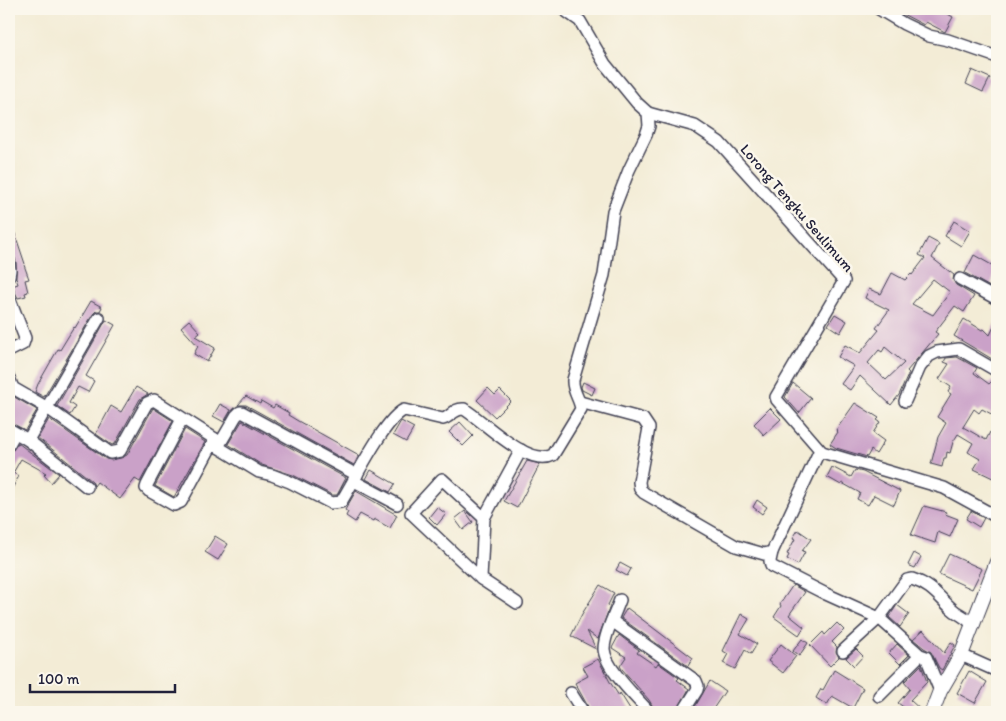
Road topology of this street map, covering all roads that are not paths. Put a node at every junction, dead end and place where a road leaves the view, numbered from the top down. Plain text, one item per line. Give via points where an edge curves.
1 (563, 9) edge
2 (878, 9) edge
3 (997, 57) edge
4 (648, 113) junction
5 (664, 118) junction
6 (649, 126) junction
7 (9, 263) edge
8 (9, 276) edge
9 (960, 280) dead end
10 (9, 296) edge
11 (997, 299) edge
12 (99, 318) dead end
13 (9, 351) edge
14 (997, 371) edge
15 (10, 384) edge
16 (905, 401) dead end
17 (580, 402) junction
18 (46, 407) junction
19 (182, 419) junction
20 (12, 431) edge
21 (28, 440) junction
22 (217, 443) junction
23 (9, 444) edge
24 (521, 450) junction
25 (822, 452) junction
26 (356, 478) junction
27 (87, 487) dead end
28 (397, 504) dead end
29 (997, 517) edge
30 (484, 518) junction
31 (772, 552) junction
32 (997, 562) edge
33 (481, 579) junction
34 (993, 586) edge
35 (620, 600) dead end
36 (517, 604) dead end
37 (879, 618) junction
38 (612, 621) junction
39 (973, 626) junction
40 (843, 651) dead end
41 (920, 655) junction
42 (960, 655) junction
43 (997, 671) edge
44 (940, 691) junction
45 (572, 693) dead end
46 (879, 696) dead end
47 (583, 712) edge
48 (649, 712) edge
49 (682, 712) edge
50 (932, 712) edge

1 - 4 street via 580,21 605,64
2 - 3 street via 929,36
4 - 5 street, Lorong Tengku Seulimum
4 - 6 street
5 - 6 street
5 - 25 street, Lorong Tengku Seulimum via 695,126 719,142 844,280 776,397
6 - 17 street via 613,211 604,275 573,380
7 - 8 street
9 - 11 street
10 - 13 street via 25,338 23,344
12 - 18 street
14 - 16 street via 958,349 937,352 920,367
15 - 18 street
17 - 24 street via 581,409 553,455 542,457
17 - 31 street via 646,422 649,428 639,482 644,493 736,546 764,554
18 - 19 street via 113,453 120,451 149,401 157,402
18 - 21 street
19 - 22 street
19 - 22 street via 147,485 149,491 174,505 181,502
20 - 21 street
20 - 23 street
21 - 27 street
22 - 26 street via 259,472 290,482 331,503 341,502
22 - 26 street via 242,412
24 - 26 street via 464,409 456,410 443,419 404,410 373,446
24 - 30 street
25 - 29 street via 944,488
25 - 31 street via 818,454
26 - 28 street
30 - 33 street
30 - 33 street via 442,479 410,513
31 - 37 street via 770,561 774,568
32 - 34 street
33 - 36 street
34 - 39 street
35 - 38 street
37 - 39 street via 903,585 912,579 937,593 952,610 967,617
37 - 40 street
37 - 41 street
38 - 48 street via 605,642 607,660
38 - 49 street via 696,681 697,690
39 - 42 street
41 - 44 street via 926,657
41 - 46 street
42 - 43 street
42 - 44 street
44 - 50 street
45 - 47 street

